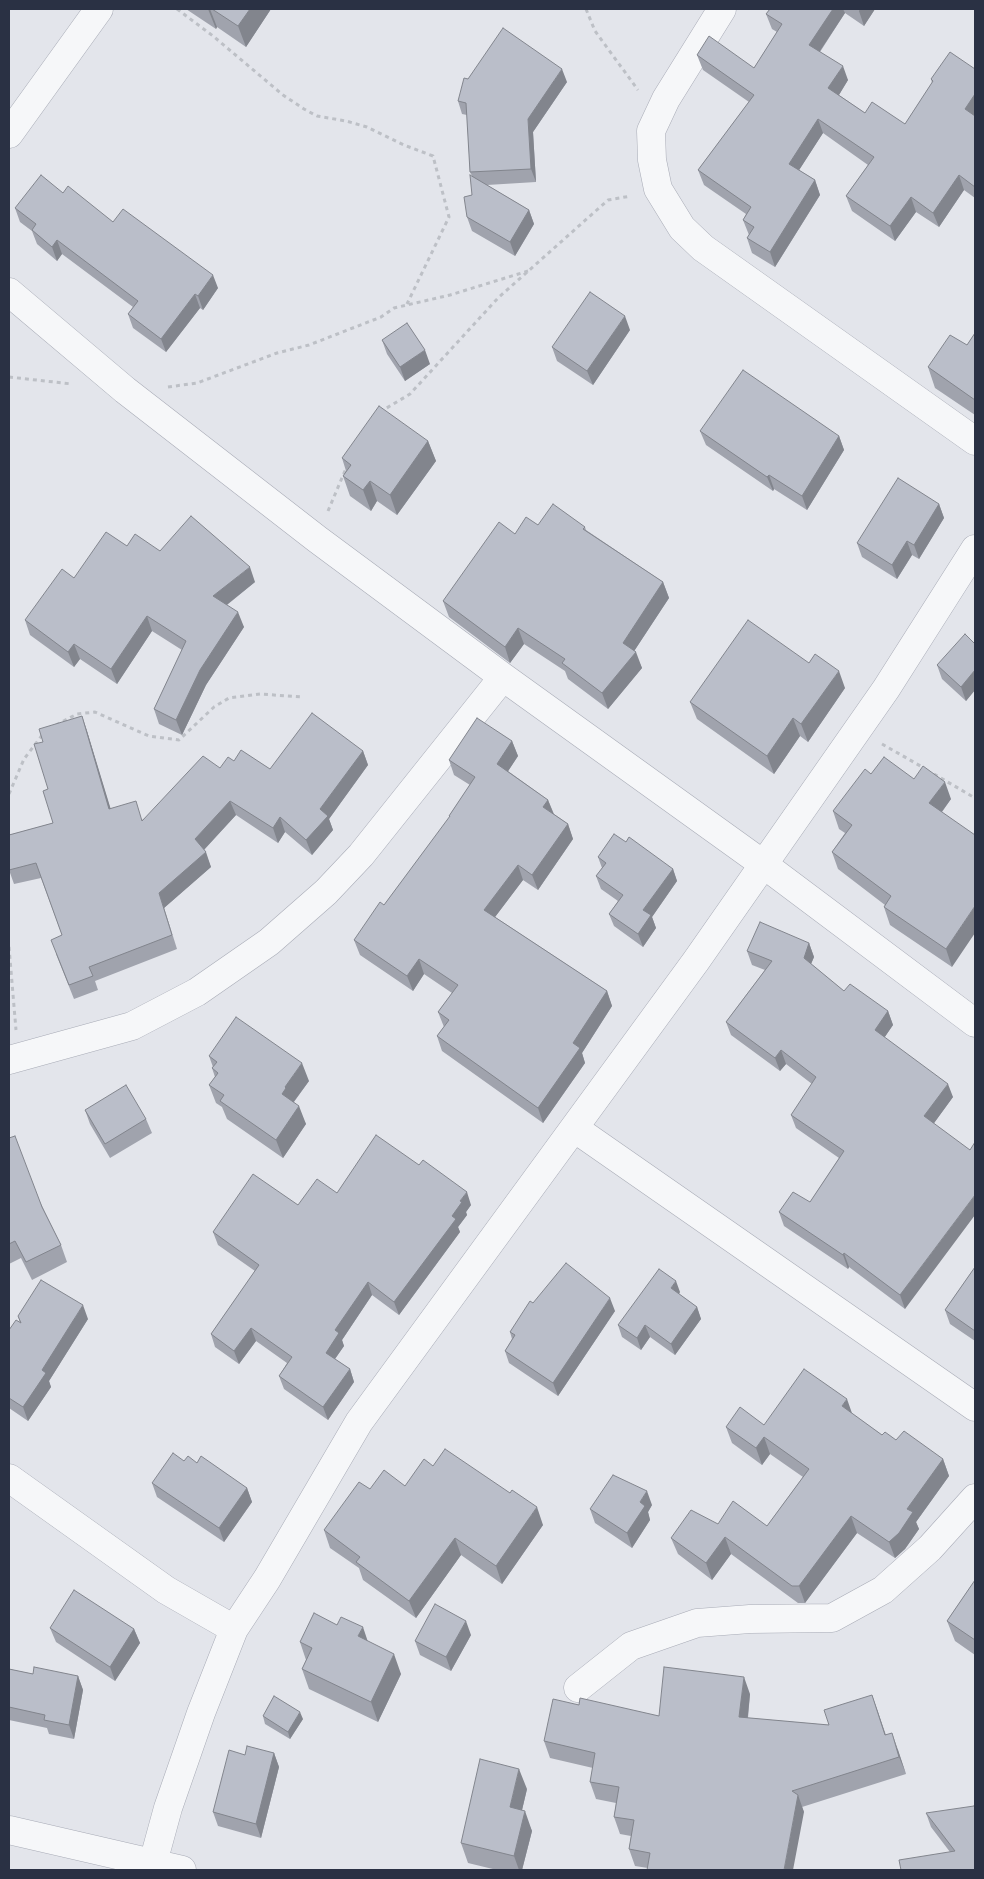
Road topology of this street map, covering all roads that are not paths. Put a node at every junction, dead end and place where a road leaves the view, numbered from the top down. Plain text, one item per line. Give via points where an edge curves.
1 (99, 9) edge
2 (722, 9) edge
3 (9, 134) edge
4 (9, 292) edge
5 (975, 441) edge
6 (975, 550) edge
7 (503, 677) junction
8 (763, 864) junction
9 (975, 1023) edge
10 (14, 1059) edge
11 (574, 1128) junction
12 (975, 1407) edge
13 (9, 1478) edge
14 (975, 1498) edge
15 (234, 1629) junction
16 (578, 1688) dead end
17 (9, 1830) edge
18 (151, 1867) edge
19 (182, 1870) edge

1 - 3 street
2 - 5 street via 666,99 651,131 658,189 682,228 703,248
4 - 7 street via 125,390 317,539
6 - 8 street via 886,689
7 - 8 street
7 - 10 street via 361,856 269,942 197,992 132,1026
8 - 9 street
8 - 11 street
11 - 12 street
11 - 15 street via 359,1422
13 - 15 street via 166,1590
14 - 16 street via 930,1548 883,1590 832,1618 697,1623 631,1646
15 - 18 street via 201,1713
17 - 18 street
18 - 19 street

